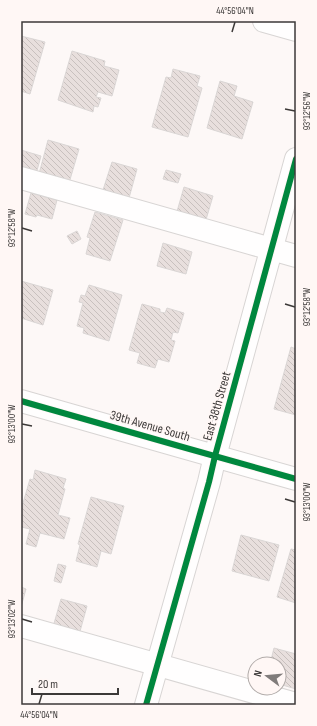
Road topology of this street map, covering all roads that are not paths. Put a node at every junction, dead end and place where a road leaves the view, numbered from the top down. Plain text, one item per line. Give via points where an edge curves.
1 (264, 21) edge
2 (296, 30) edge
3 (296, 159) edge
4 (21, 178) edge
5 (272, 249) junction
6 (296, 256) edge
7 (21, 401) edge
8 (215, 456) junction
9 (296, 479) edge
10 (21, 626) edge
11 (157, 665) junction
12 (296, 704) edge
13 (146, 705) edge

1 - 2 street
3 - 5 street, East 38th Street
4 - 5 street
5 - 6 street
5 - 8 street, East 38th Street
7 - 8 street, 39th Avenue South
8 - 9 street, 39th Avenue South
8 - 11 street, East 38th Street
10 - 11 street
11 - 12 street
11 - 13 street, East 38th Street

